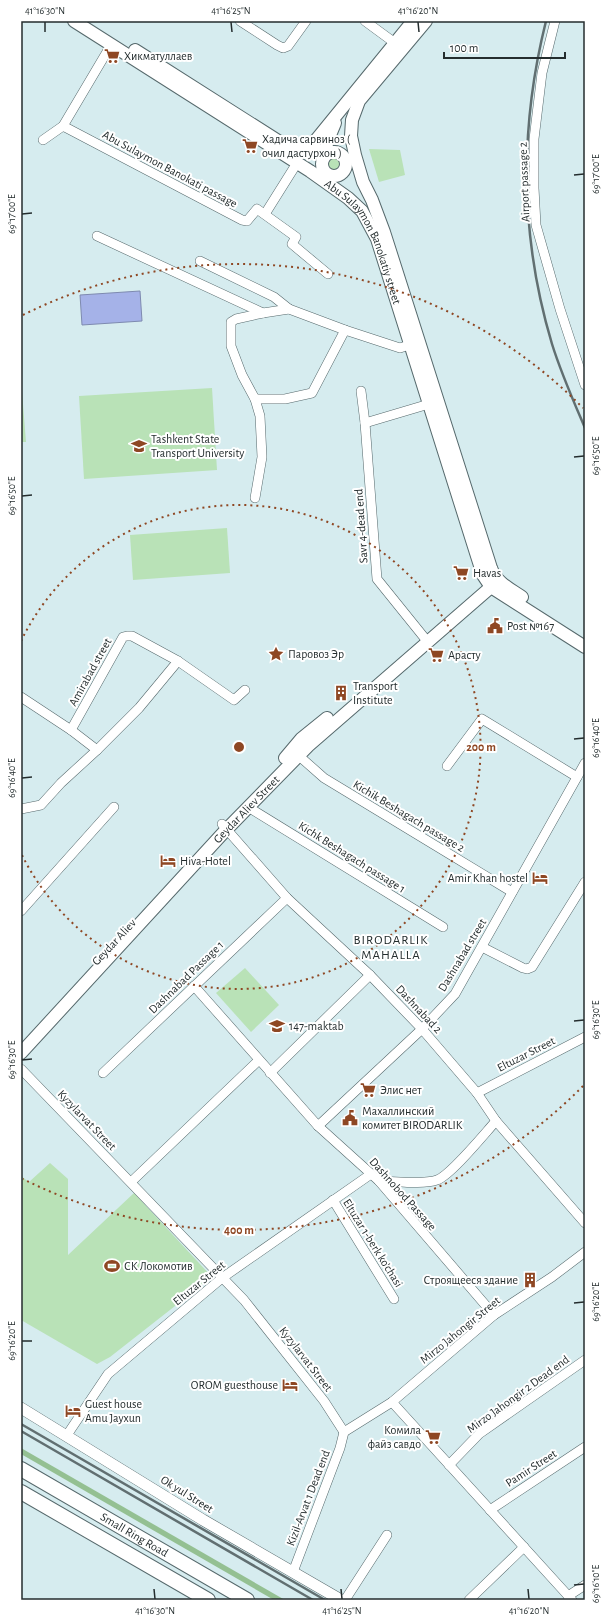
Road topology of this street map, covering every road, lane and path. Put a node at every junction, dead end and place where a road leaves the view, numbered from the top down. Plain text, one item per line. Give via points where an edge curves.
1 (74, 21) edge
2 (88, 21) edge
3 (240, 21) edge
4 (306, 21) edge
5 (365, 21) edge
6 (413, 21) edge
7 (426, 21) edge
8 (555, 21) edge
9 (111, 45) junction
10 (399, 47) junction
11 (356, 98) junction
12 (63, 126) junction
13 (43, 140) dead end
14 (352, 141) junction
15 (294, 148) junction
16 (327, 155) junction
17 (346, 162) junction
18 (297, 163) junction
19 (310, 171) junction
20 (327, 174) junction
21 (363, 182) junction
22 (340, 193) junction
23 (264, 214) junction
24 (97, 236) dead end
25 (200, 262) dead end
26 (328, 274) dead end
27 (289, 309) junction
28 (263, 312) junction
29 (346, 330) junction
30 (414, 343) junction
31 (585, 385) edge
32 (361, 391) dead end
33 (255, 399) junction
34 (429, 404) junction
35 (365, 423) junction
36 (256, 498) dead end
37 (492, 582) junction
38 (585, 638) edge
39 (425, 639) junction
40 (585, 647) edge
41 (178, 661) junction
42 (245, 690) dead end
43 (21, 697) edge
44 (71, 730) junction
45 (305, 742) junction
46 (97, 750) junction
47 (298, 755) junction
48 (585, 763) edge
49 (447, 766) dead end
50 (577, 776) junction
51 (114, 807) dead end
52 (248, 808) junction
53 (21, 809) edge
54 (225, 827) junction
55 (585, 882) edge
56 (512, 892) junction
57 (287, 898) junction
58 (21, 911) edge
59 (443, 927) dead end
60 (482, 947) junction
61 (370, 975) junction
62 (194, 986) junction
63 (422, 1029) junction
64 (584, 1040) edge
65 (21, 1041) edge
66 (21, 1053) edge
67 (259, 1060) junction
68 (21, 1070) edge
69 (103, 1073) dead end
70 (270, 1073) junction
71 (478, 1093) junction
72 (496, 1121) junction
73 (318, 1126) junction
74 (371, 1174) junction
75 (379, 1181) junction
76 (131, 1182) junction
77 (333, 1200) junction
78 (585, 1223) edge
79 (585, 1252) edge
80 (222, 1278) junction
81 (394, 1299) dead end
82 (494, 1315) junction
83 (585, 1360) edge
84 (392, 1402) junction
85 (21, 1408) edge
86 (344, 1432) junction
87 (67, 1435) junction
88 (585, 1447) edge
89 (449, 1464) junction
90 (21, 1469) edge
91 (21, 1492) edge
92 (490, 1510) junction
93 (387, 1535) dead end
94 (524, 1547) junction
95 (292, 1572) junction
96 (585, 1585) edge
97 (570, 1598) edge
98 (208, 1600) edge
99 (247, 1600) edge
100 (341, 1600) edge
101 (345, 1600) edge
102 (468, 1600) edge

1 - 9 main road, Abu Sulaymon Banokatiy street
2 - 15 main road via 286,146
3 - 4 street via 283,48 288,46
5 - 10 street
6 - 10 main road
7 - 10 main road
8 - 31 street, Аirport passage 2 via 542,73 534,140 536,225
9 - 12 street
9 - 18 main road, Abu Sulaymon Banokatiy street
10 - 11 main road
11 - 14 main road, Abu Sulaymon Banokatiy street
11 - 15 main road via 316,140 306,146
11 - 16 main road via 338,116
12 - 13 street
12 - 23 street, Abu Sulaymon Banokati passage via 242,220 247,221 257,209
14 - 17 main road
14 - 21 main road, Abu Sulaymon Banokatiy street
15 - 16 main road
16 - 17 main road via 340,154
16 - 20 main road via 323,168
17 - 20 main road via 345,169 340,174
17 - 21 main road
18 - 19 main road, Abu Sulaymon Banokatiy street
18 - 23 street
19 - 20 main road
19 - 22 main road, Abu Sulaymon Banokatiy street
20 - 22 main road
21 - 30 main road, Abu Sulaymon Banokatiy street via 384,232
22 - 30 main road, Abu Sulaymon Banokatiy street via 356,204 377,239
23 - 26 street via 296,238 292,244
24 - 28 street
25 - 27 street via 274,297
27 - 28 street
27 - 29 street
28 - 33 street via 231,322 231,346
29 - 30 street via 400,348
29 - 33 street via 312,393 285,398
30 - 34 main road, Abu Sulaymon Banokatiy street
30 - 37 main road, Abu Sulaymon Banokatiy street via 492,572
32 - 35 street, Savr 4-dead end
33 - 36 street via 260,416 262,458
34 - 35 street
34 - 37 main road, Abu Sulaymon Banokatiy street via 476,553
35 - 39 street, Savr 4-dead end via 377,579
37 - 38 main road
37 - 39 main road, Geydar Aliev Street
37 - 40 main road
39 - 45 main road, Geydar Aliev Street
41 - 42 street, Amirabad street via 234,700
41 - 44 street, Amirabad street via 132,636 123,637
41 - 46 street via 139,708
43 - 44 street
44 - 46 street
45 - 47 main road, Geydar Aliev Street
45 - 54 main road, Geydar Aliev Street
46 - 53 street via 41,805
47 - 52 main road, Geydar Aliev Street
47 - 56 street, Kichik Beshagach passage 2 via 324,778
48 - 50 street, Dashnabad street
49 - 50 street via 482,720
50 - 56 street, Dashnabad street
51 - 58 street
52 - 54 main road, Geydar Aliev Street
52 - 59 street, Kichk Beshagach passage 1
54 - 57 street, Dashnabad 2
54 - 65 main road, Geydar Aliev Street
54 - 66 main road, Geydar Aliev Street
55 - 60 street via 532,967 523,968
56 - 60 street, Dashnabad street
57 - 61 street, Dashnabad 2
57 - 62 street, Dashnabad Passage 1
60 - 63 street, Dashnabad street via 455,994
61 - 63 street, Dashnabad 2
61 - 70 street
62 - 67 street, Dashnobod Passage
62 - 69 street, Dashnabad Passage 1
63 - 71 street, Dashnabad 2
63 - 73 street, Dashnabad street
64 - 71 street, Eltuzar Street
67 - 70 street, Dashnobod Passage
67 - 76 street
68 - 76 street, Kyzylarvat Street
70 - 73 street, Dashnobod Passage
71 - 72 street, Dashnabad 2
72 - 75 street via 449,1172 438,1180
72 - 78 street, Dashnabad 2
73 - 74 street, Dashnobod Passage
74 - 75 street, Dashnobod Passage
74 - 77 street, Eltuzar Street
75 - 82 street, Dashnobod Passage
76 - 80 street, Kyzylarvat Street
77 - 80 street, Eltuzar Street
77 - 81 street, Eltuzar 1-berk ko'chasi
79 - 82 street, Mirzo Jahongir Street
80 - 86 street, Kyzylarvat Street via 258,1317 324,1401
80 - 87 street, Eltuzar Street via 108,1374
82 - 84 street, Mirzo Jahongir Street
83 - 89 street, Mirzo Jahongir 2 Dead end via 479,1434
84 - 86 street
84 - 89 street
85 - 87 street, Ok yul Street
86 - 95 street, Kizil-Arvat 1 Dead end
87 - 95 street, Ok yul Street
88 - 92 street, Pamir Street
89 - 92 street
90 - 99 highway, Small Ring Road
91 - 98 highway, Small Ring Road
92 - 94 street
93 - 101 street
94 - 97 street
94 - 102 street
95 - 100 street, Ok yul Street
96 - 97 street

